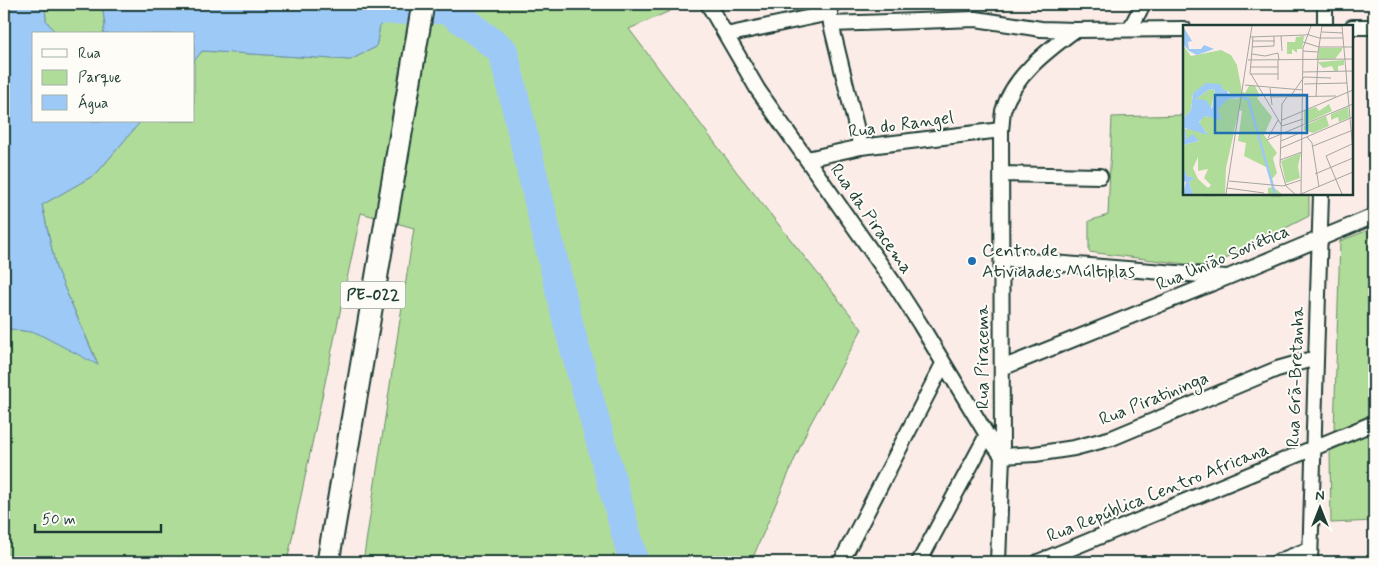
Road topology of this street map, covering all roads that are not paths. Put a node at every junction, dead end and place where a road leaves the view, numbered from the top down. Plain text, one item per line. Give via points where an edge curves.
1 (423, 4) edge
2 (708, 4) edge
3 (1143, 4) edge
4 (1325, 4) edge
5 (830, 14) edge
6 (1325, 25) edge
7 (1374, 26) edge
8 (1353, 27) edge
9 (1130, 29) junction
10 (1183, 29) edge
11 (1075, 30) junction
12 (726, 35) junction
13 (1001, 130) junction
14 (861, 147) junction
15 (807, 160) junction
16 (1002, 174) junction
17 (1100, 176) dead end
18 (1321, 195) edge
19 (1374, 216) edge
20 (1320, 238) junction
21 (1002, 258) junction
22 (1228, 277) junction
23 (1316, 358) junction
24 (943, 364) junction
25 (1002, 368) junction
26 (1374, 424) edge
27 (987, 435) junction
28 (1313, 450) junction
29 (1002, 456) junction
30 (1310, 555) edge
31 (328, 562) edge
32 (841, 562) edge
33 (919, 562) edge
34 (998, 562) edge
35 (1038, 562) edge
36 (1277, 562) edge

1 - 31 main road, PE-022
2 - 12 street, Rua da Piracema
3 - 9 street
4 - 6 street
5 - 11 street via 976,19 1041,29
5 - 12 street
5 - 14 street
7 - 8 street
9 - 10 street
9 - 11 street
11 - 13 street, Rua Piracema via 1047,52 1010,94 1003,111
12 - 15 street, Rua da Piracema via 758,90
13 - 14 street, Rua do Rangel
13 - 16 street, Rua Piracema
14 - 15 street, Rua do Rangel
15 - 24 street, Rua da Piracema via 893,282
16 - 17 street
16 - 21 street, Rua Piracema
18 - 20 street, Rua Grã-Bretanha
19 - 20 street, Rua União Soviética
20 - 22 street, Rua União Soviética
20 - 23 street, Rua Grã-Bretanha
21 - 22 street
21 - 25 street, Rua Piracema
22 - 25 street, Rua União Soviética
23 - 28 street, Rua Grã-Bretanha
23 - 29 street, Rua Piratininga via 1270,371 1112,438 1074,448
24 - 27 street, Rua da Piracema
24 - 32 street
25 - 29 street, Rua Piracema
26 - 28 street, Rua República Centro Africana
27 - 29 street, Rua da Piracema
27 - 33 street
28 - 30 street, Rua Grã-Bretanha
28 - 35 street, Rua República Centro Africana
29 - 34 street, Rua Piracema
30 - 36 street

